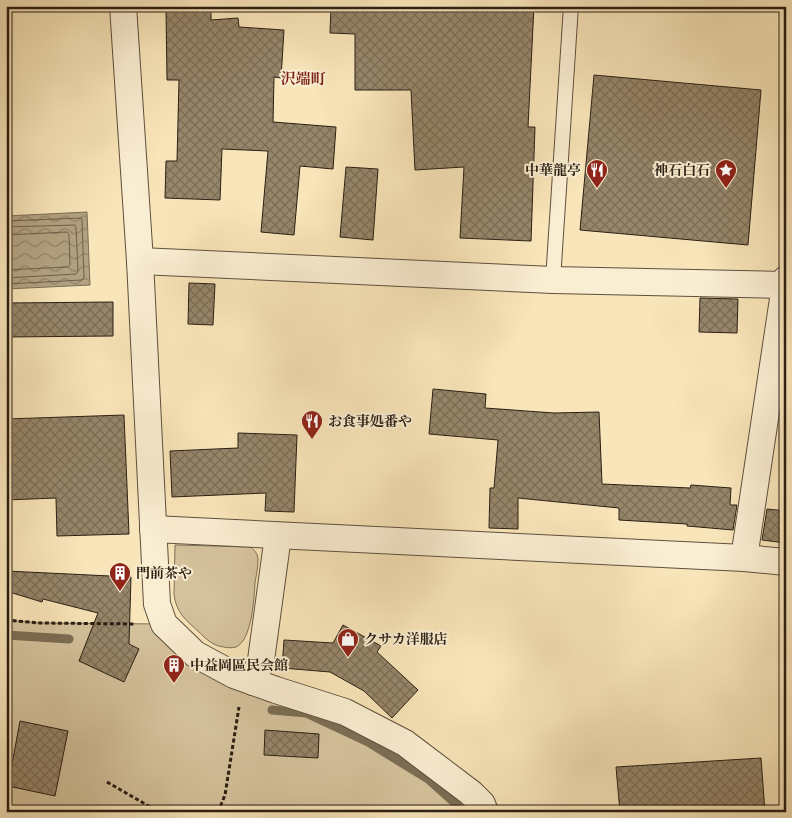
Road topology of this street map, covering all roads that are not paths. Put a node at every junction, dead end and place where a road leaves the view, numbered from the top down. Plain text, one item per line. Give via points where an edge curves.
1 (123, 6) edge
2 (571, 6) edge
3 (140, 261) junction
4 (553, 280) junction
5 (785, 282) edge
6 (153, 529) junction
7 (278, 536) junction
8 (744, 558) junction
9 (786, 562) edge
10 (252, 682) junction
11 (485, 812) edge

1 - 3 street
2 - 4 lane
3 - 4 street
3 - 6 street
4 - 5 street
5 - 8 street
6 - 7 street
6 - 10 street via 157,604 164,624 195,654
7 - 8 street
7 - 10 street via 261,660
8 - 9 street
10 - 11 street via 345,712 405,743 471,793

